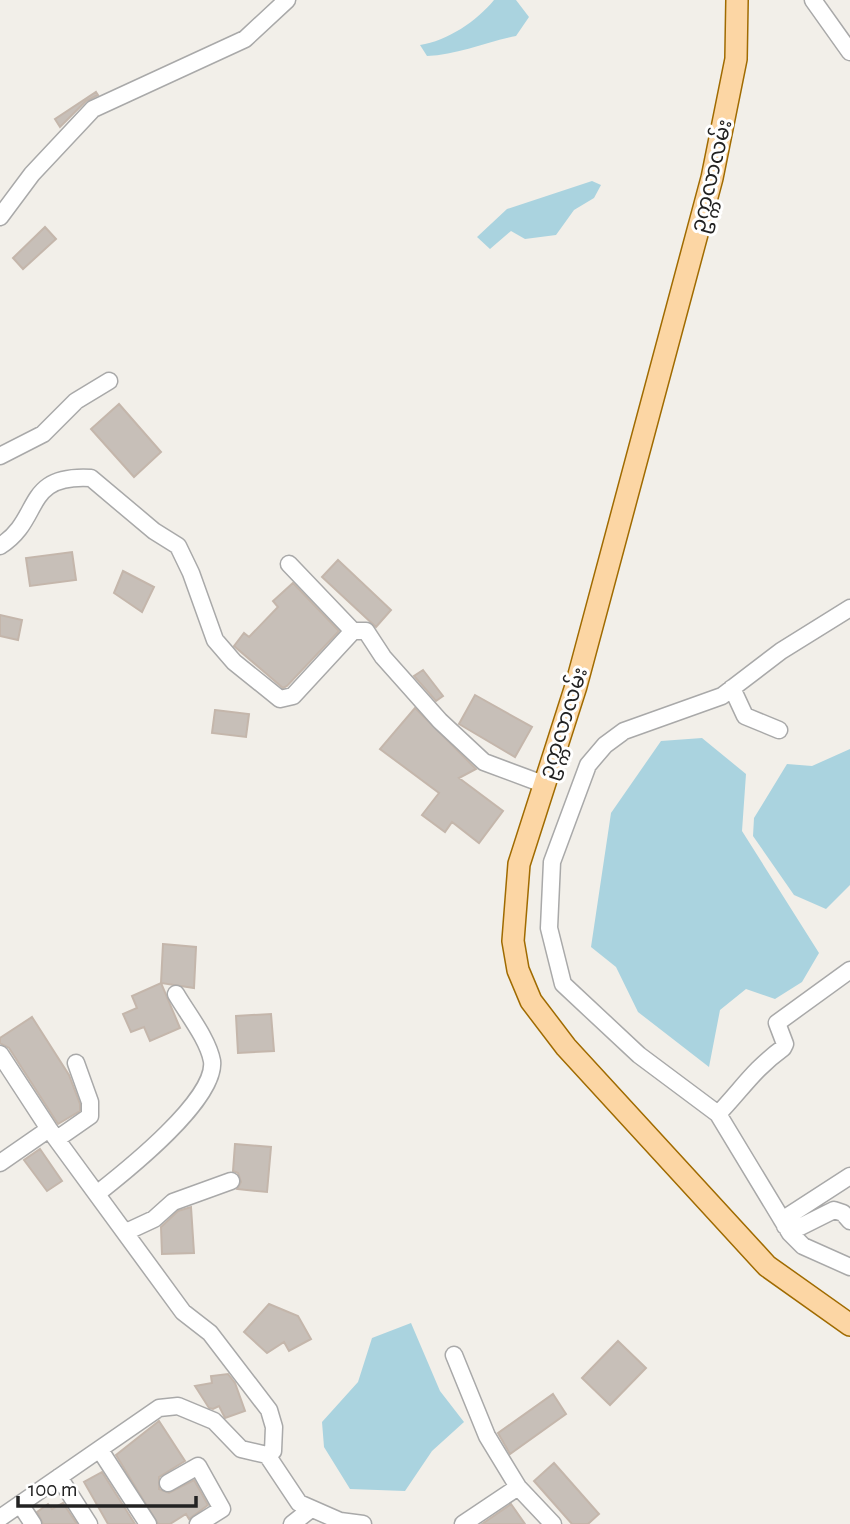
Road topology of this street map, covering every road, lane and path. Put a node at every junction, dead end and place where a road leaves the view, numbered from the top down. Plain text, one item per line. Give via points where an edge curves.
1 (287, 0) edge
2 (737, 0) edge
3 (813, 0) edge
4 (850, 52) edge
5 (0, 217) edge
6 (109, 381) dead end
7 (0, 456) edge
8 (0, 546) edge
9 (289, 564) dead end
10 (850, 608) edge
11 (353, 631) junction
12 (732, 688) junction
13 (779, 730) dead end
14 (543, 784) junction
15 (850, 971) edge
16 (176, 994) dead end
17 (0, 1054) edge
18 (76, 1063) dead end
19 (718, 1114) junction
20 (53, 1134) junction
21 (0, 1163) edge
22 (850, 1176) edge
23 (231, 1181) dead end
24 (98, 1193) junction
25 (850, 1221) edge
26 (789, 1224) junction
27 (126, 1232) junction
28 (850, 1267) edge
29 (850, 1325) edge
30 (454, 1355) dead end
31 (100, 1450) junction
32 (267, 1455) junction
33 (59, 1478) junction
34 (169, 1483) dead end
35 (518, 1487) junction
36 (20, 1504) junction
37 (311, 1509) junction
38 (0, 1518) edge
39 (33, 1524) edge
40 (89, 1524) edge
41 (148, 1524) edge
42 (198, 1524) edge
43 (292, 1524) edge
44 (363, 1524) edge
45 (463, 1524) edge
46 (552, 1524) edge

1 - 5 street via 245,39 93,109 32,174
2 - 14 main road, ဥက္ကလာလမ်း via 736,59 712,178 576,686
3 - 4 street
6 - 7 street via 76,401 43,434
8 - 11 street via 15,535 42,489 57,481 91,478 153,531 178,546 215,640 234,662 280,699 293,696
9 - 11 street
10 - 12 street
11 - 14 street via 366,631 440,721 484,762
12 - 13 street via 745,716
12 - 19 street via 722,696 624,731 588,765 552,862 549,928 563,984 639,1055
14 - 29 main road, ဥက္ကလာလမ်း via 519,864 514,907 517,970 531,1001 566,1047 767,1266
15 - 19 street via 777,1023 783,1048 758,1066
16 - 24 street via 212,1062 208,1085 153,1149
17 - 20 street
18 - 20 street via 90,1102 90,1116
19 - 26 street
20 - 21 street
20 - 24 street
22 - 26 street
23 - 27 street via 173,1202 154,1219
24 - 27 street
25 - 26 street via 834,1210
26 - 28 street via 803,1246
27 - 32 street via 183,1312 210,1333 270,1410 273,1446
30 - 35 street via 488,1436
31 - 32 street via 159,1408 178,1406 214,1421 246,1452
31 - 33 street
31 - 41 street
32 - 37 street via 299,1503
33 - 36 street
33 - 40 street
34 - 42 street via 198,1466 222,1509
35 - 45 street
35 - 46 street
36 - 38 street
36 - 39 street
37 - 43 street
37 - 44 street

